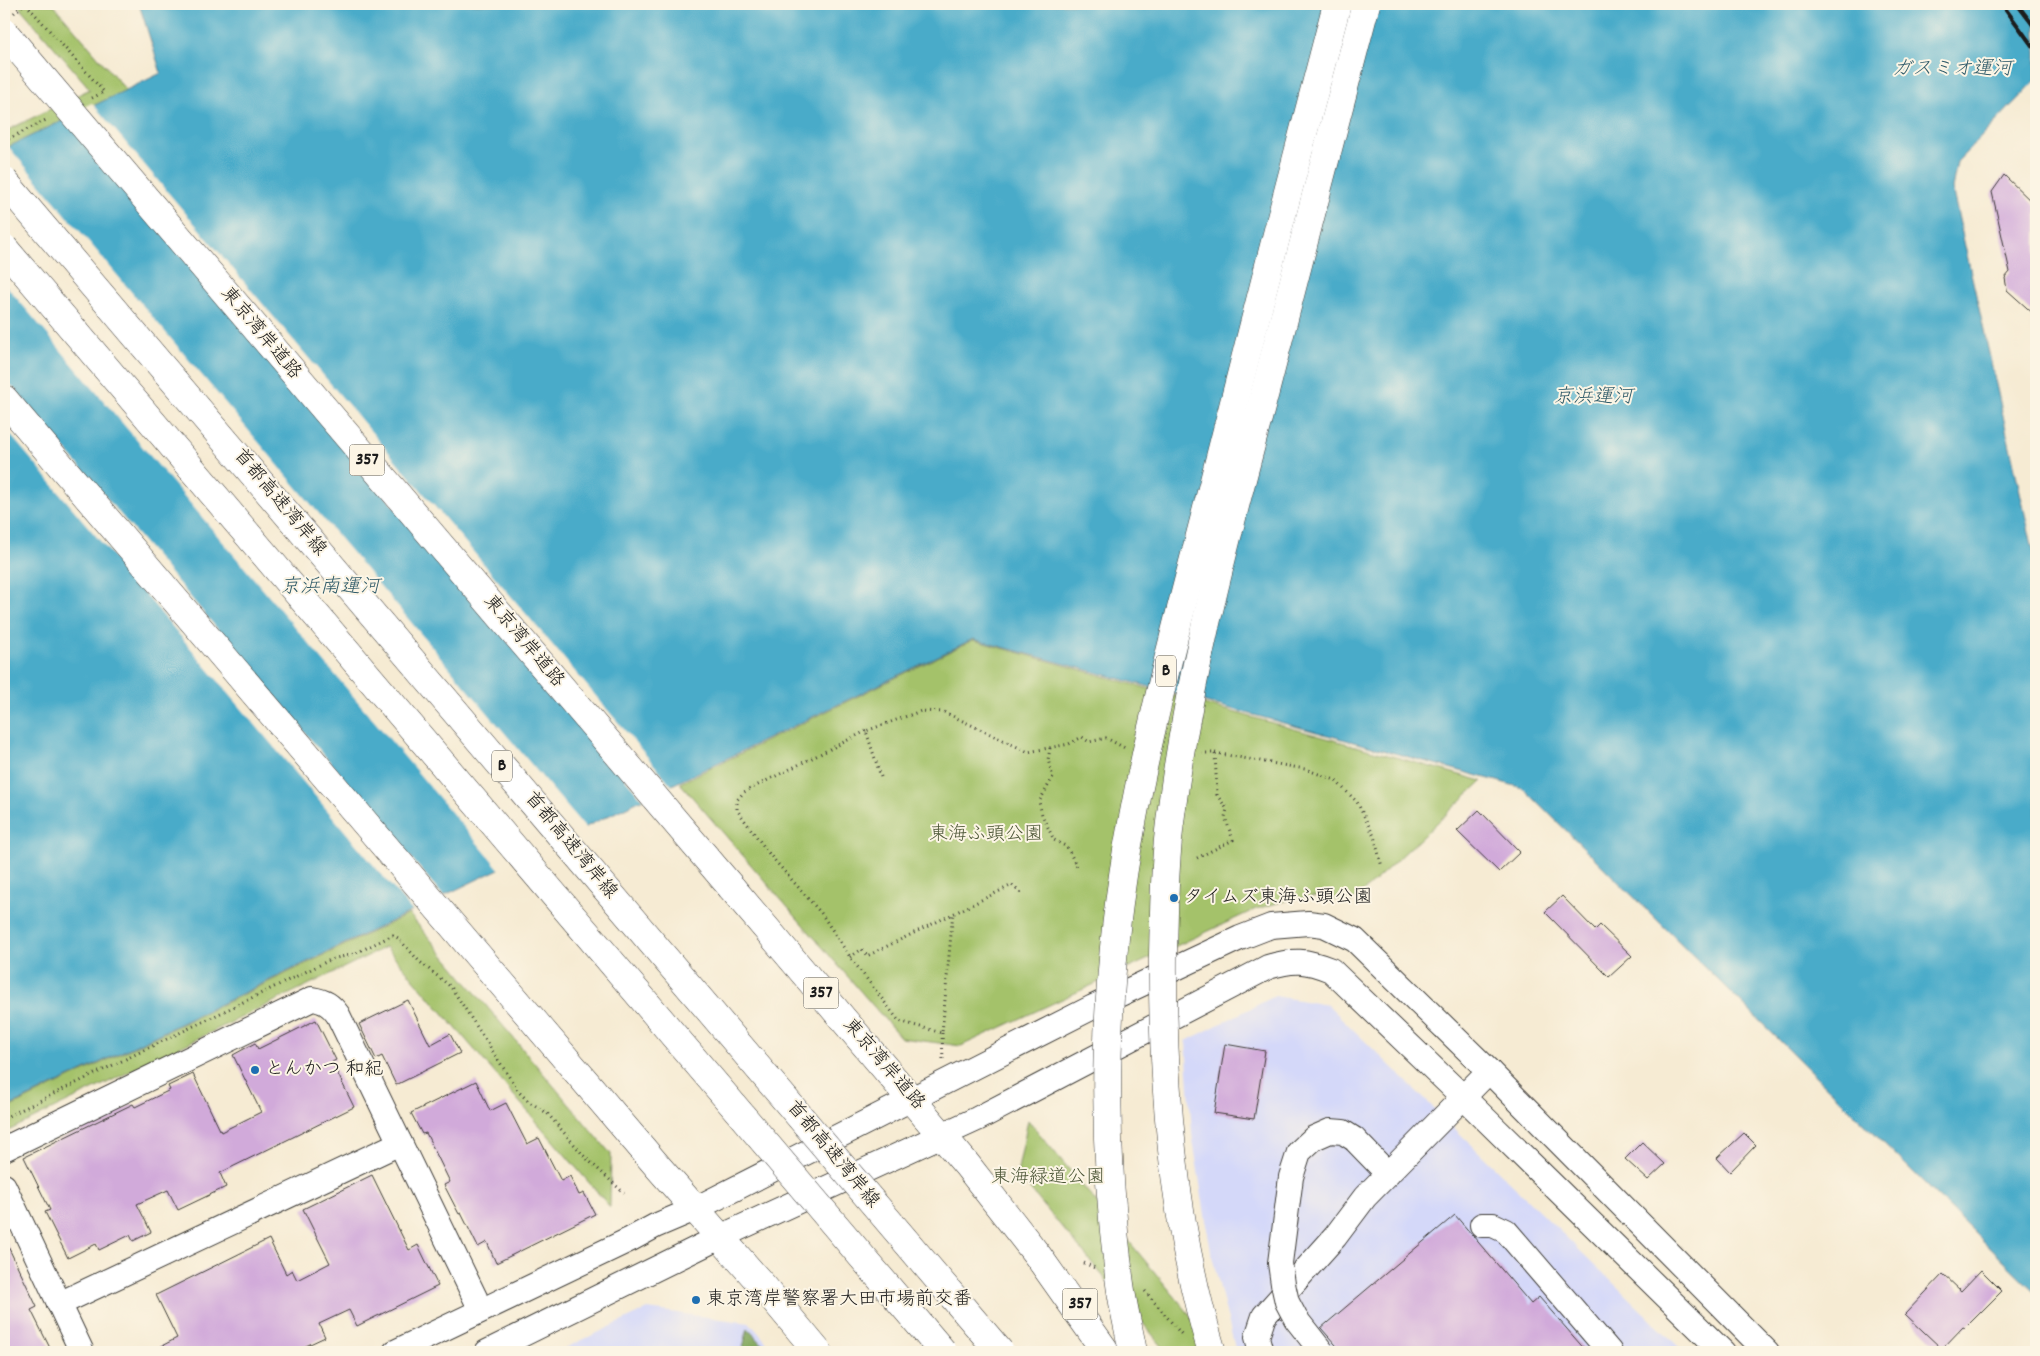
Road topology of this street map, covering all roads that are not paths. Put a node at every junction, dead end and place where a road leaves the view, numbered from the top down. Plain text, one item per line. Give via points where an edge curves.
1 (1337, 4) edge
2 (1366, 4) edge
3 (7, 24) edge
4 (4, 180) edge
5 (4, 248) edge
6 (4, 399) edge
7 (1489, 1071) junction
8 (1463, 1096) junction
9 (912, 1099) junction
10 (943, 1136) junction
11 (400, 1143) junction
12 (4, 1149) edge
13 (1388, 1174) junction
14 (4, 1186) edge
15 (695, 1209) junction
16 (1482, 1225) dead end
17 (720, 1237) junction
18 (1038, 1256) junction
19 (59, 1304) junction
20 (481, 1310) junction
21 (82, 1352) edge
22 (395, 1352) edge
23 (487, 1352) edge
24 (818, 1352) edge
25 (942, 1352) edge
26 (1000, 1352) edge
27 (1106, 1352) edge
28 (1123, 1352) edge
29 (1133, 1352) edge
30 (1212, 1352) edge
31 (1261, 1352) edge
32 (1322, 1352) edge
33 (1610, 1352) edge
34 (1723, 1352) edge
35 (1766, 1352) edge

1 - 29 highway, B, bridge via 1215,475 1131,825 1112,975 1107,1124 1120,1286
2 - 30 highway, B, bridge via 1218,575 1188,708 1169,833 1163,966 1166,1073 1181,1212
3 - 9 highway, 東京湾岸道路 / 357, bridge
4 - 26 highway, 首都高速湾岸線 / B, bridge
5 - 25 highway, B, bridge
6 - 15 highway
7 - 8 street
7 - 9 street via 1355,940 1324,925 1308,923 1271,926 1240,938 1093,1007
7 - 35 street
8 - 10 street via 1331,970 1314,963 1292,961 1268,967
8 - 13 street
8 - 34 street
9 - 10 highway, 東京湾岸道路 / 357
9 - 15 street
10 - 17 street
10 - 18 highway, 東京湾岸道路 / 357
11 - 12 street via 338,1015 333,1007 312,999
11 - 19 street
11 - 20 street
13 - 31 street via 1264,1316 1257,1337
13 - 32 street, bridge via 1343,1132 1330,1131 1314,1138 1299,1152 1291,1177 1280,1263 1287,1302
14 - 19 street
15 - 17 highway
15 - 20 street
16 - 33 street via 1493,1225 1506,1231
17 - 23 street
17 - 24 highway
18 - 27 highway, 東京湾岸道路 / 357
18 - 28 highway, 東京湾岸道路 / 357
19 - 21 street
20 - 22 street

